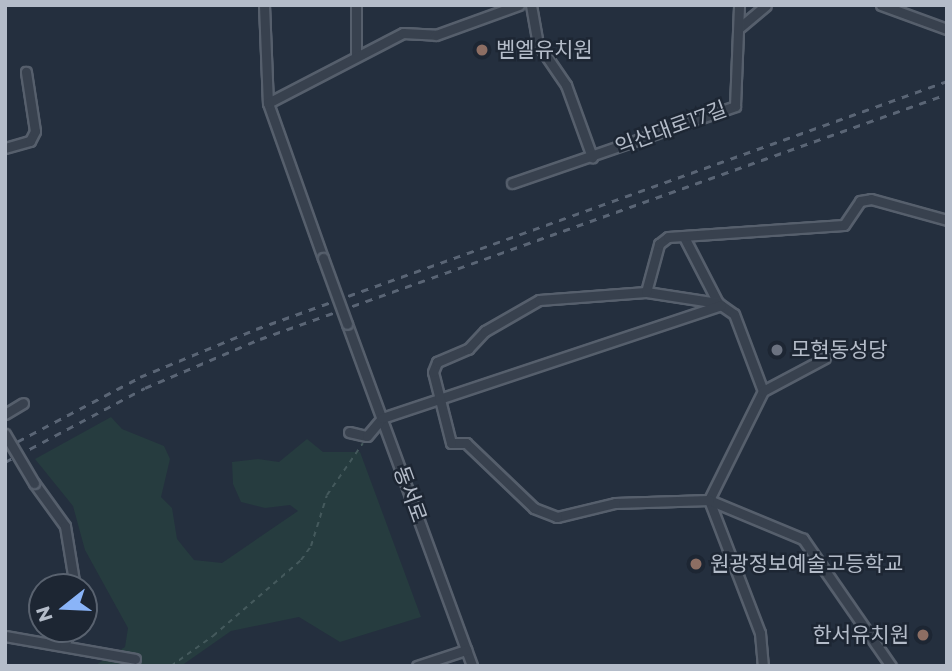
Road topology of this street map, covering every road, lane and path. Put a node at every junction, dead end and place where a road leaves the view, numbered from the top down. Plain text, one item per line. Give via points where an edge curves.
1 (264, 5) edge
2 (356, 5) edge
3 (519, 5) edge
4 (531, 5) edge
5 (739, 5) edge
6 (766, 5) edge
7 (881, 5) edge
8 (739, 28) junction
9 (947, 29) edge
10 (356, 54) junction
11 (26, 72) dead end
12 (268, 103) junction
13 (5, 148) edge
14 (592, 157) junction
15 (512, 183) dead end
16 (947, 220) edge
17 (684, 237) junction
18 (646, 292) junction
19 (720, 304) junction
20 (825, 358) dead end
21 (763, 391) junction
22 (439, 399) junction
23 (23, 403) dead end
24 (5, 414) edge
25 (382, 418) junction
26 (349, 432) dead end
27 (5, 434) edge
28 (365, 436) junction
29 (709, 500) junction
30 (73, 573) edge
31 (5, 636) edge
32 (64, 645) joint
33 (466, 650) junction
34 (135, 659) dead end
35 (171, 666) edge
36 (417, 666) edge
37 (472, 666) edge
38 (763, 666) edge
39 (891, 666) edge

1 - 12 street
2 - 10 street
3 - 10 street via 436,35 403,33
4 - 14 street via 538,44 566,85
5 - 8 street, 익산대로17길
6 - 8 street
7 - 9 street
8 - 14 street, 익산대로17길 via 735,106
10 - 12 street
11 - 13 street via 35,131 30,141
12 - 25 street, 동서로, bridge
14 - 15 street
16 - 17 street via 871,199 860,201 845,225
17 - 18 street via 668,237 659,244
17 - 19 street
18 - 19 street
18 - 22 street via 540,300 485,331 468,349 437,362 433,372
19 - 21 street via 734,314
19 - 22 street
20 - 21 street
21 - 29 street
22 - 25 street
22 - 29 street via 451,443 466,443 534,508 557,517 615,503
23 - 24 street
25 - 28 street
25 - 33 street, 동서로
26 - 28 street
27 - 30 street, bridge via 65,526
28 - 35 path via 359,453 327,495 311,546 301,560 244,611
29 - 38 street via 760,633
29 - 39 street via 803,539
31 - 32 street
32 - 34 street
33 - 36 street
33 - 37 street, 동서로

